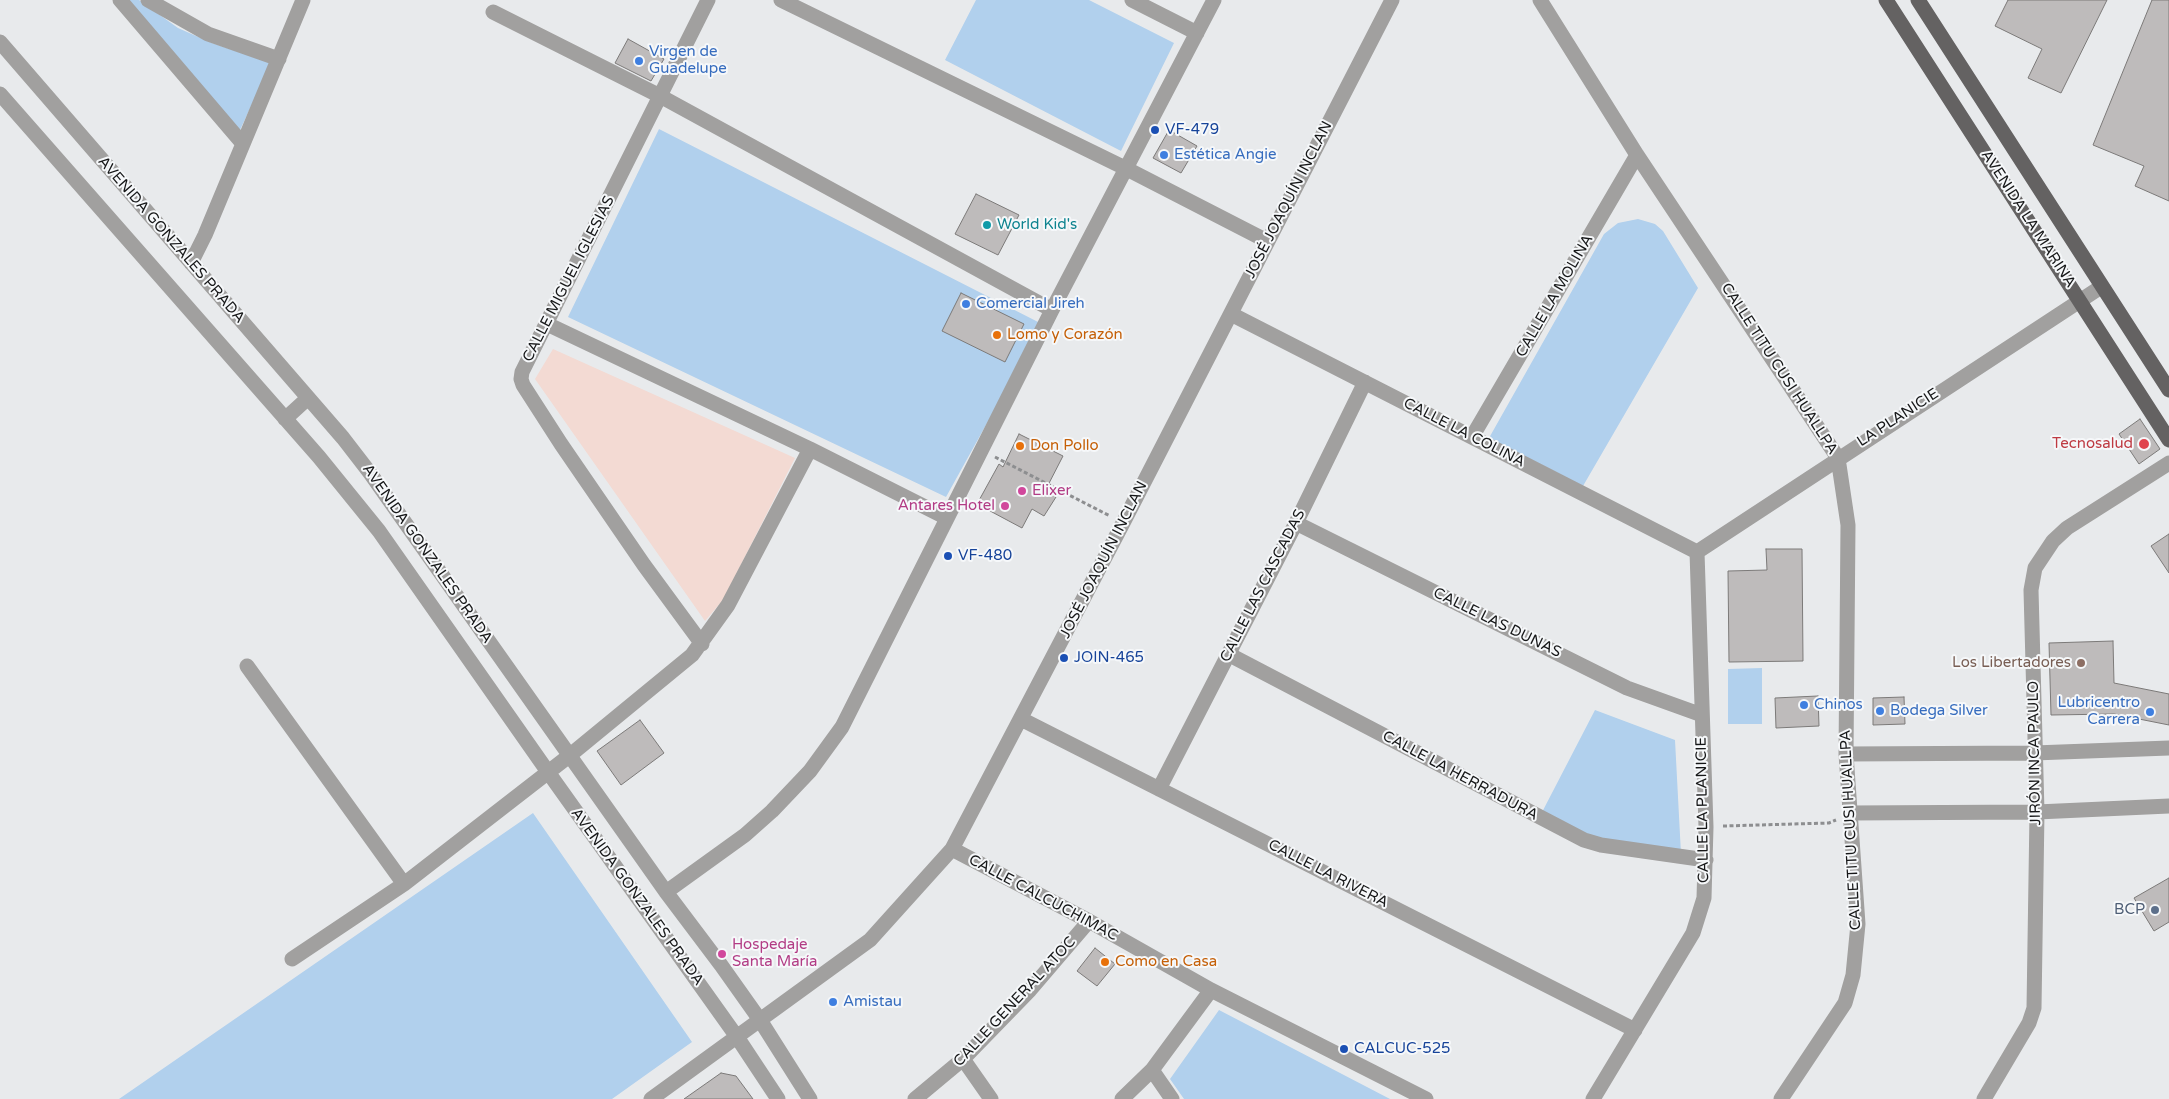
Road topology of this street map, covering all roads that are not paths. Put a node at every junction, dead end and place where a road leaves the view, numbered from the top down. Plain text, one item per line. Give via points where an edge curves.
1 (120, 0) edge
2 (148, 0) edge
3 (303, 0) edge
4 (708, 0) edge
5 (781, 0) edge
6 (1132, 0) edge
7 (1214, 0) edge
8 (1392, 0) edge
9 (1540, 0) edge
10 (1886, 0) edge
11 (1918, 0) edge
12 (493, 12) dead end
13 (1197, 33) junction
14 (0, 42) edge
15 (279, 58) junction
16 (0, 94) edge
17 (660, 96) junction
18 (243, 144) junction
19 (1637, 154) junction
20 (1125, 168) junction
21 (1267, 241) junction
22 (191, 262) junction
23 (2101, 287) junction
24 (2081, 300) junction
25 (1052, 310) junction
26 (1231, 314) junction
27 (547, 324) junction
28 (1365, 382) junction
29 (2169, 390) edge
30 (308, 398) junction
31 (285, 419) junction
32 (1472, 437) junction
33 (2169, 440) edge
34 (810, 449) junction
35 (1838, 458) junction
36 (2169, 463) edge
37 (947, 518) junction
38 (1296, 523) junction
39 (1697, 552) junction
40 (702, 644) junction
41 (1228, 654) junction
42 (247, 666) dead end
43 (1702, 715) junction
44 (1021, 719) junction
45 (2169, 748) edge
46 (2034, 753) junction
47 (1846, 754) junction
48 (569, 756) junction
49 (548, 772) junction
50 (1159, 789) junction
51 (2169, 806) edge
52 (2037, 812) junction
53 (1850, 813) junction
54 (952, 849) junction
55 (1706, 860) junction
56 (404, 884) junction
57 (666, 892) junction
58 (1089, 922) junction
59 (292, 958) dead end
60 (1211, 990) junction
61 (760, 1020) junction
62 (1634, 1030) junction
63 (738, 1037) junction
64 (963, 1059) junction
65 (1152, 1070) junction
66 (651, 1099) edge
67 (778, 1099) edge
68 (810, 1099) edge
69 (915, 1099) edge
70 (992, 1099) edge
71 (1122, 1099) edge
72 (1172, 1099) edge
73 (1426, 1099) edge
74 (1593, 1099) edge
75 (1781, 1099) edge
76 (1984, 1099) edge

1 - 18 street
2 - 15 street via 208,34
3 - 15 street
4 - 17 street, CALLE MIGUEL IGLESIAS
5 - 20 street
6 - 13 street
7 - 13 street
8 - 21 street, JOSÉ JOAQUÍN INCLAN
9 - 19 street, CALLE TITU CUSI HUALLPA
10 - 24 main road, AVENIDA LA MARINA
11 - 23 main road, AVENIDA LA MARINA
12 - 17 street
13 - 20 street
14 - 22 street, AVENIDA GONZALES PRADA
15 - 18 street
16 - 31 street, AVENIDA GONZALES PRADA
17 - 25 street
17 - 27 street, CALLE MIGUEL IGLESIAS
18 - 22 street
19 - 32 street, CALLE LA MOLINA
19 - 35 street, CALLE TITU CUSI HUALLPA
20 - 21 street
20 - 25 street
21 - 26 street, JOSÉ JOAQUÍN INCLAN
22 - 30 street, AVENIDA GONZALES PRADA
23 - 24 street, LA PLANICIE
23 - 29 main road, AVENIDA LA MARINA
24 - 33 main road, AVENIDA LA MARINA
24 - 35 street, LA PLANICIE
25 - 37 street
26 - 28 street, CALLE LA COLINA
26 - 44 street, JOSÉ JOAQUÍN INCLAN
27 - 34 street
27 - 40 street, CALLE MIGUEL IGLESIAS via 522,372 523,386 644,565
28 - 32 street, CALLE LA COLINA
28 - 38 street, CALLE LAS CASCADAS
30 - 31 street
30 - 48 street, AVENIDA GONZALES PRADA via 370,473
31 - 49 street, AVENIDA GONZALES PRADA via 379,531
32 - 39 street, CALLE LA COLINA
34 - 37 street
34 - 40 street via 728,605
35 - 39 street, LA PLANICIE
35 - 47 street, CALLE TITU CUSI HUALLPA via 1848,524
36 - 46 street, JIRÓN INCA PAULO via 2067,528 2053,541 2035,568 2031,590
37 - 57 street via 833,742 797,786 759,823
38 - 41 street, CALLE LAS CASCADAS
38 - 43 street, CALLE LAS DUNAS via 1626,688
39 - 43 street, CALLE LA PLANICIE
40 - 48 street via 682,665
41 - 50 street, CALLE LAS CASCADAS
41 - 55 street, CALLE LA HERRADURA via 1584,840
42 - 56 street
43 - 55 street, CALLE LA PLANICIE
44 - 50 street, CALLE LA RIVERA
44 - 54 street, JOSÉ JOAQUÍN INCLAN
45 - 46 street
46 - 47 street
46 - 52 street, JIRÓN INCA PAULO
47 - 53 street, CALLE TITU CUSI HUALLPA
48 - 49 street
48 - 57 street, AVENIDA GONZALES PRADA
49 - 56 street
49 - 63 street, AVENIDA GONZALES PRADA
50 - 62 street, CALLE LA RIVERA
51 - 52 street
52 - 53 street
52 - 76 street, JIRÓN INCA PAULO via 2034,1008 2029,1023
53 - 75 street, CALLE TITU CUSI HUALLPA via 1858,924 1853,975 1845,1003
54 - 58 street, CALLE CALCUCHIMAC
54 - 61 street, JOSÉ JOAQUÍN INCLAN via 870,940
55 - 62 street, CALLE LA PLANICIE via 1704,898 1693,933
56 - 59 street
57 - 61 street, AVENIDA GONZALES PRADA
58 - 60 street, CALLE CALCUCHIMAC
58 - 64 street, CALLE GENERAL ATOC via 1030,990
60 - 65 street
60 - 73 street, CALLE CALCUCHIMAC
61 - 63 street, JOSÉ JOAQUÍN INCLAN
61 - 68 street, AVENIDA GONZALES PRADA
62 - 74 street, CALLE LA PLANICIE
63 - 66 street, JOSÉ JOAQUÍN INCLAN
63 - 67 street, AVENIDA GONZALES PRADA
64 - 69 street, CALLE GENERAL ATOC
64 - 70 street
65 - 71 street
65 - 72 street

